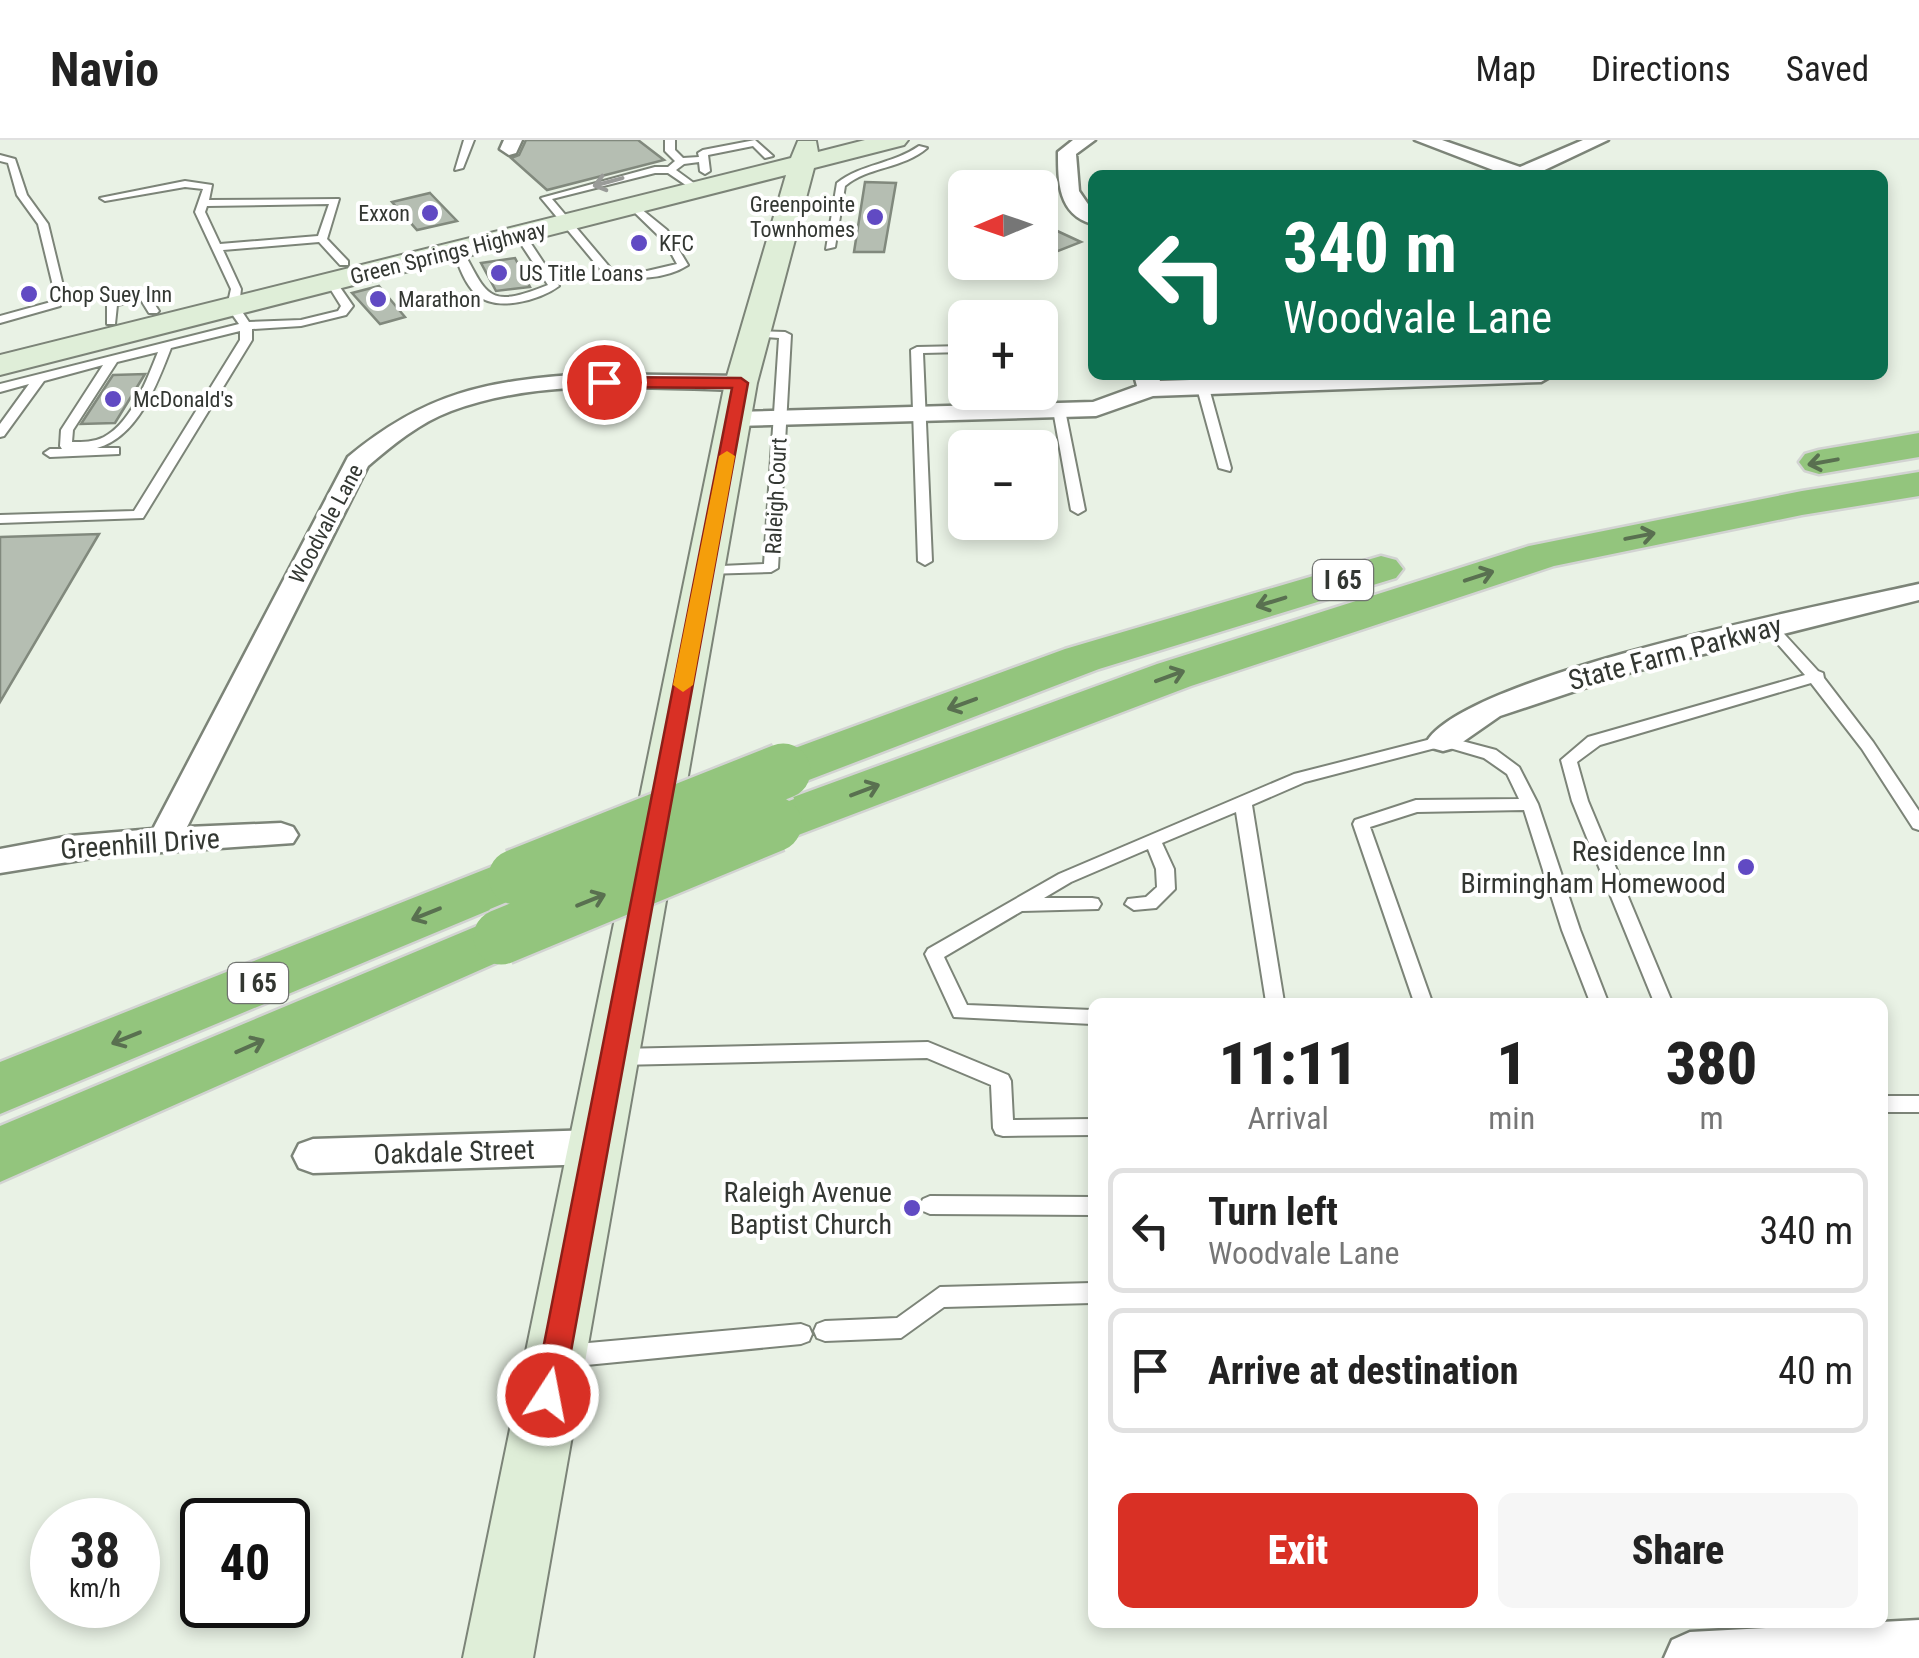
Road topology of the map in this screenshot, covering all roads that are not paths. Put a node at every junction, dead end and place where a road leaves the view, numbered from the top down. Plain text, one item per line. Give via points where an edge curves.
1 (469, 140) edge
2 (670, 140) edge
3 (1424, 140) edge
4 (1599, 140) edge
5 (910, 142) edge
6 (1072, 144) edge
7 (791, 152) edge
8 (0, 158) edge
9 (458, 168) dead end
10 (1507, 170) edge
11 (1532, 170) edge
12 (690, 172) junction
13 (105, 198) dead end
14 (205, 203) junction
15 (635, 207) junction
16 (558, 210) junction
17 (1088, 216) edge
18 (520, 235) junction
19 (322, 239) junction
20 (219, 247) junction
21 (830, 247) dead end
22 (458, 251) junction
23 (338, 273) junction
24 (238, 308) junction
25 (0, 320) edge
26 (166, 347) junction
27 (948, 349) edge
28 (0, 350) edge
29 (112, 361) junction
30 (0, 365) edge
31 (39, 379) junction
32 (1284, 380) edge
33 (1368, 380) edge
34 (1148, 382) edge
35 (0, 388) edge
36 (1203, 388) junction
37 (751, 407) junction
38 (951, 410) edge
39 (1058, 410) joint
40 (922, 415) junction
41 (0, 433) edge
42 (114, 444) junction
43 (1919, 445) edge
44 (50, 452) dead end
45 (1226, 468) dead end
46 (1919, 484) edge
47 (1078, 510) dead end
48 (0, 520) edge
49 (925, 560) dead end
50 (705, 570) junction
51 (1919, 592) edge
52 (1769, 626) junction
53 (1818, 676) junction
54 (1443, 741) junction
55 (1243, 802) junction
56 (1530, 804) junction
57 (1919, 824) edge
58 (281, 835) dead end
59 (164, 839) junction
60 (1153, 841) junction
61 (0, 861) edge
62 (1092, 904) dead end
63 (1134, 904) dead end
64 (1018, 905) junction
65 (1275, 998) edge
66 (1422, 998) edge
67 (1599, 998) edge
68 (1661, 998) edge
69 (1088, 1017) edge
70 (612, 1057) junction
71 (0, 1089) edge
72 (1888, 1104) edge
73 (1919, 1104) edge
74 (1088, 1127) edge
75 (595, 1147) junction
76 (0, 1155) edge
77 (313, 1156) dead end
78 (930, 1206) dead end
79 (1088, 1206) edge
80 (1088, 1292) edge
81 (556, 1357) junction
82 (1900, 1651) edge
83 (498, 1658) edge
84 (1690, 1658) edge

1 - 9 lane
2 - 12 lane via 670,151
3 - 10 street
4 - 11 street
5 - 7 main road, Green Springs Highway
5 - 21 lane via 901,162 840,185
6 - 17 street via 1068,195
7 - 12 main road, Green Springs Highway
7 - 12 main road, Green Springs Highway via 735,182
7 - 37 main road via 754,334
8 - 25 lane via 12,162 22,195 43,224 60,294 56,304
12 - 15 main road, Green Springs Highway
12 -> 16 main road, Green Springs Highway
13 - 14 lane via 201,184 209,187
14 - 19 lane via 335,201
14 - 20 lane via 200,212
15 - 16 main road, Green Springs Highway
15 - 16 lane via 662,229 684,264 670,271 609,273
16 - 18 main road, Green Springs Highway
16 - 23 main road, Green Springs Highway
18 - 22 main road, Green Springs Highway
18 - 22 lane via 554,286 540,293 480,293
19 - 20 lane
19 - 23 lane
20 - 24 lane
22 - 23 main road, Green Springs Highway
23 - 24 main road, Green Springs Highway
24 - 26 lane
24 - 28 main road, Green Springs Highway via 153,312
24 - 30 main road, Green Springs Highway
24 - 48 lane via 246,340 138,515
26 - 29 lane
26 - 42 lane
27 - 40 lane via 917,350
29 - 31 lane
29 - 42 lane via 64,438
31 - 35 lane
31 - 41 lane
32 - 33 street, Raleigh Court
32 - 36 street, Raleigh Court
34 - 36 street, Raleigh Court
34 - 39 street, Raleigh Court via 1096,409
36 - 45 lane
37 - 40 street, Raleigh Court
37 - 50 main road
37 - 50 lane, Raleigh Court via 772,568
37 - 59 street, Woodvale Lane via 532,385 440,405 382,436 357,462
38 - 40 street, Raleigh Court
39 - 47 lane
40 - 49 lane
42 - 44 lane
43 -> 71 highway, I 65, bridge via 1754,474 1420,557 1082,659 782,771
76 -> 46 highway, I 65, bridge via 774,824 1174,675 1544,555
50 - 70 main road
51 - 52 street, State Farm Parkway
52 - 53 lane
52 - 54 street, State Farm Parkway via 1498,704
53 - 57 lane
53 - 68 lane via 1594,741 1569,760
54 - 55 lane via 1300,778
54 - 56 lane via 1490,754 1513,771
55 - 60 lane
55 - 65 lane
56 - 66 lane via 1416,806 1361,824
56 - 67 lane
58 - 59 street, Greenhill Drive
59 - 61 street, Greenhill Drive via 59,848
60 - 63 lane via 1166,889 1150,903
60 - 64 lane
62 - 64 lane
64 - 69 lane via 934,954 961,1012
70 - 74 lane via 928,1050 1001,1080 1003,1128
70 - 75 main road
72 - 73 lane
75 - 77 street, Oakdale Street
75 - 81 main road
78 - 79 lane
80 - 81 lane via 940,1298 901,1328
81 - 83 main road
82 - 84 street

